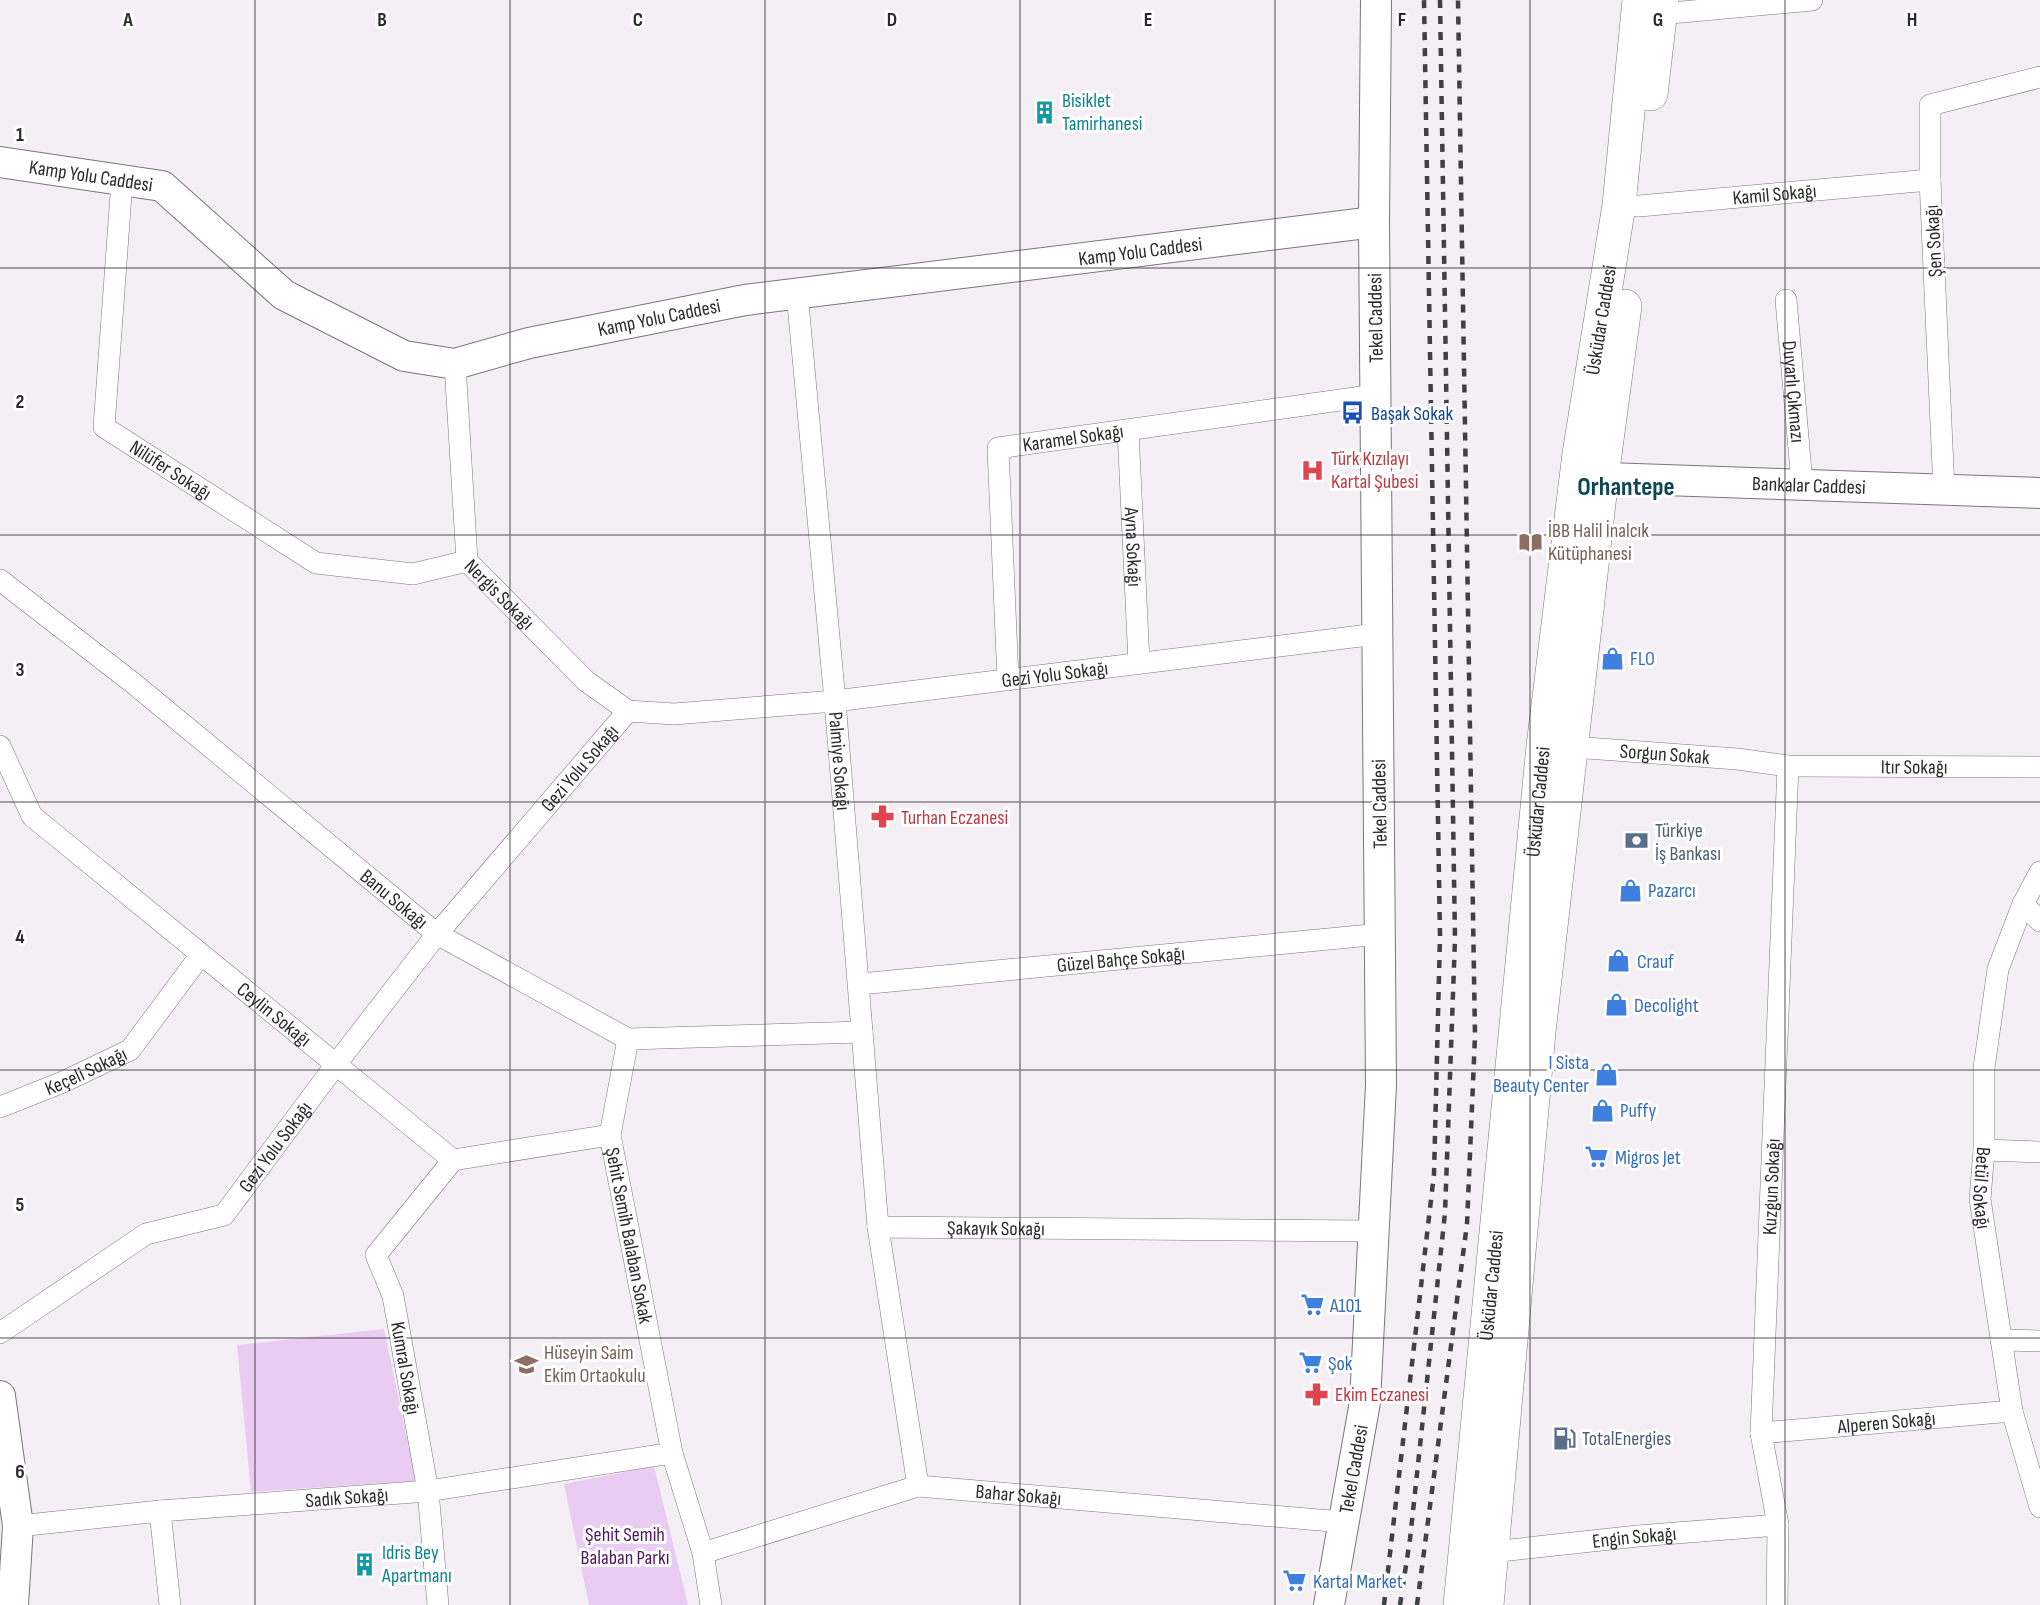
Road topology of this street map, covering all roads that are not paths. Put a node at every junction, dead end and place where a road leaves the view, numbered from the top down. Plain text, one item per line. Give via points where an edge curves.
1 (1376, 0) edge
2 (1812, 0) edge
3 (1654, 5) edge
4 (2040, 77) edge
5 (0, 162) edge
6 (1930, 180) junction
7 (122, 181) junction
8 (1629, 206) junction
9 (1374, 222) junction
10 (797, 294) junction
11 (1786, 300) dead end
12 (455, 364) junction
13 (1376, 395) junction
14 (1128, 430) junction
15 (1589, 477) junction
16 (1802, 483) junction
17 (1944, 490) junction
18 (2040, 493) edge
19 (467, 561) junction
20 (0, 580) edge
21 (1377, 634) junction
22 (1139, 663) junction
23 (1008, 680) junction
24 (836, 701) junction
25 (628, 711) junction
26 (0, 746) edge
27 (1557, 746) junction
28 (1788, 766) junction
29 (2040, 767) edge
30 (2040, 872) edge
31 (2023, 904) junction
32 (2040, 921) edge
33 (437, 934) junction
34 (1381, 934) junction
35 (200, 956) junction
36 (860, 984) junction
37 (862, 1032) junction
38 (628, 1039) junction
39 (336, 1063) junction
40 (0, 1107) edge
41 (610, 1135) junction
42 (1984, 1150) junction
43 (2040, 1152) edge
44 (453, 1160) junction
45 (879, 1227) junction
46 (1374, 1231) junction
47 (0, 1333) edge
48 (2001, 1340) junction
49 (2040, 1341) edge
50 (0, 1396) edge
51 (2012, 1411) junction
52 (1761, 1432) junction
53 (672, 1453) junction
54 (918, 1486) junction
55 (428, 1491) junction
56 (2040, 1507) edge
57 (160, 1511) junction
58 (1343, 1522) junction
59 (1778, 1525) junction
60 (18, 1526) junction
61 (704, 1552) junction
62 (1491, 1552) junction
63 (13, 1605) edge
64 (170, 1605) edge
65 (438, 1605) edge
66 (711, 1605) edge
67 (1329, 1605) edge
68 (1460, 1605) edge
69 (1487, 1605) edge
70 (1777, 1605) edge

1 - 9 street, Tekel Caddesi
2 - 3 street
3 - 8 main road, Üsküdar Caddesi
4 - 6 street, Şen Sokağı via 1930,105
5 - 7 street, Kamp Yolu Caddesi
6 - 8 street, Kamil Sokağı
6 - 17 street, Şen Sokağı
7 - 12 street, Kamp Yolu Caddesi via 162,186 284,295 404,356
7 - 19 street, Nilüfer Sokağı via 104,427 316,563 413,574
8 - 15 main road, Üsküdar Caddesi
9 - 10 street, Kamp Yolu Caddesi
9 - 13 street, Tekel Caddesi
10 - 12 street, Kamp Yolu Caddesi via 745,300 541,341
10 - 24 street, Palmiye Sokağı
11 - 16 street, Duyarlı Çıkmazı
12 - 19 street, Nergis Sokağı
13 - 14 street, Karamel Sokağı
13 - 21 street, Tekel Caddesi
14 - 22 street, Ayna Sokağı
14 - 23 street, Karamel Sokağı via 998,448
15 - 16 street, Bankalar Caddesi
15 - 27 main road, Üsküdar Caddesi
16 - 17 street, Bankalar Caddesi
17 - 18 street, Bankalar Caddesi
19 - 25 street, Nergis Sokağı via 586,681
20 - 33 street, Banu Sokağı via 133,683
21 - 22 street, Gezi Yolu Sokağı
21 - 34 street, Tekel Caddesi
22 - 23 street, Gezi Yolu Sokağı
23 - 24 street, Gezi Yolu Sokağı
24 - 25 street, Gezi Yolu Sokağı via 674,714
24 - 36 street, Palmiye Sokağı
25 - 33 street, Gezi Yolu Sokağı
26 - 35 street, Ceylin Sokağı via 32,816
27 - 28 street, Sorgun Sokak
27 - 62 main road, Üsküdar Caddesi via 1528,1147
27 - 68 main road, Üsküdar Caddesi
28 - 29 street, Itır Sokağı
28 - 52 street, Kuzgun Sokağı
30 - 31 street, Betül Sokağı
31 - 32 street
31 - 42 street, Betül Sokağı via 1998,969 1984,1068
33 - 38 street, Banu Sokağı
33 - 39 street, Gezi Yolu Sokağı
34 - 36 street, Güzel Bahçe Sokağı
34 - 46 street, Tekel Caddesi via 1381,1085
35 - 39 street, Ceylin Sokağı
35 - 40 street, Keçeli Sokağı via 130,1050
36 - 37 street, Palmiye Sokağı
37 - 38 street
37 - 45 street, Palmiye Sokağı
38 - 41 street, Şehit Semih Balaban Sokak
39 - 44 street, Ceylin Sokağı
39 - 47 street, Gezi Yolu Sokağı via 224,1215 147,1234
41 - 44 street
41 - 53 street, Şehit Semih Balaban Sokak
42 - 43 street
42 - 48 street, Betül Sokağı via 1980,1200
44 - 55 street, Kumral Sokağı via 376,1255 393,1296
45 - 46 street, Şakayık Sokağı
45 - 54 street
46 - 58 street, Tekel Caddesi via 1365,1402
48 - 49 street
48 - 51 street, Betül Sokağı
50 - 60 street
51 - 52 street, Alperen Sokağı
51 - 56 street, Betül Sokağı
52 - 59 street, Kuzgun Sokağı
53 - 55 street, Sadık Sokağı
53 - 61 street, Şehit Semih Balaban Sokak
54 - 58 street, Bahar Sokağı
54 - 61 street, Bahar Sokağı
55 - 57 street, Sadık Sokağı
55 - 65 street, Kumral Sokağı
57 - 60 street, Sadık Sokağı
57 - 64 street
58 - 67 street, Tekel Caddesi
59 - 62 street, Engin Sokağı
59 - 70 street, Kuzgun Sokağı
60 - 63 street
61 - 66 street, Şehit Semih Balaban Sokak
62 - 69 main road, Üsküdar Caddesi

